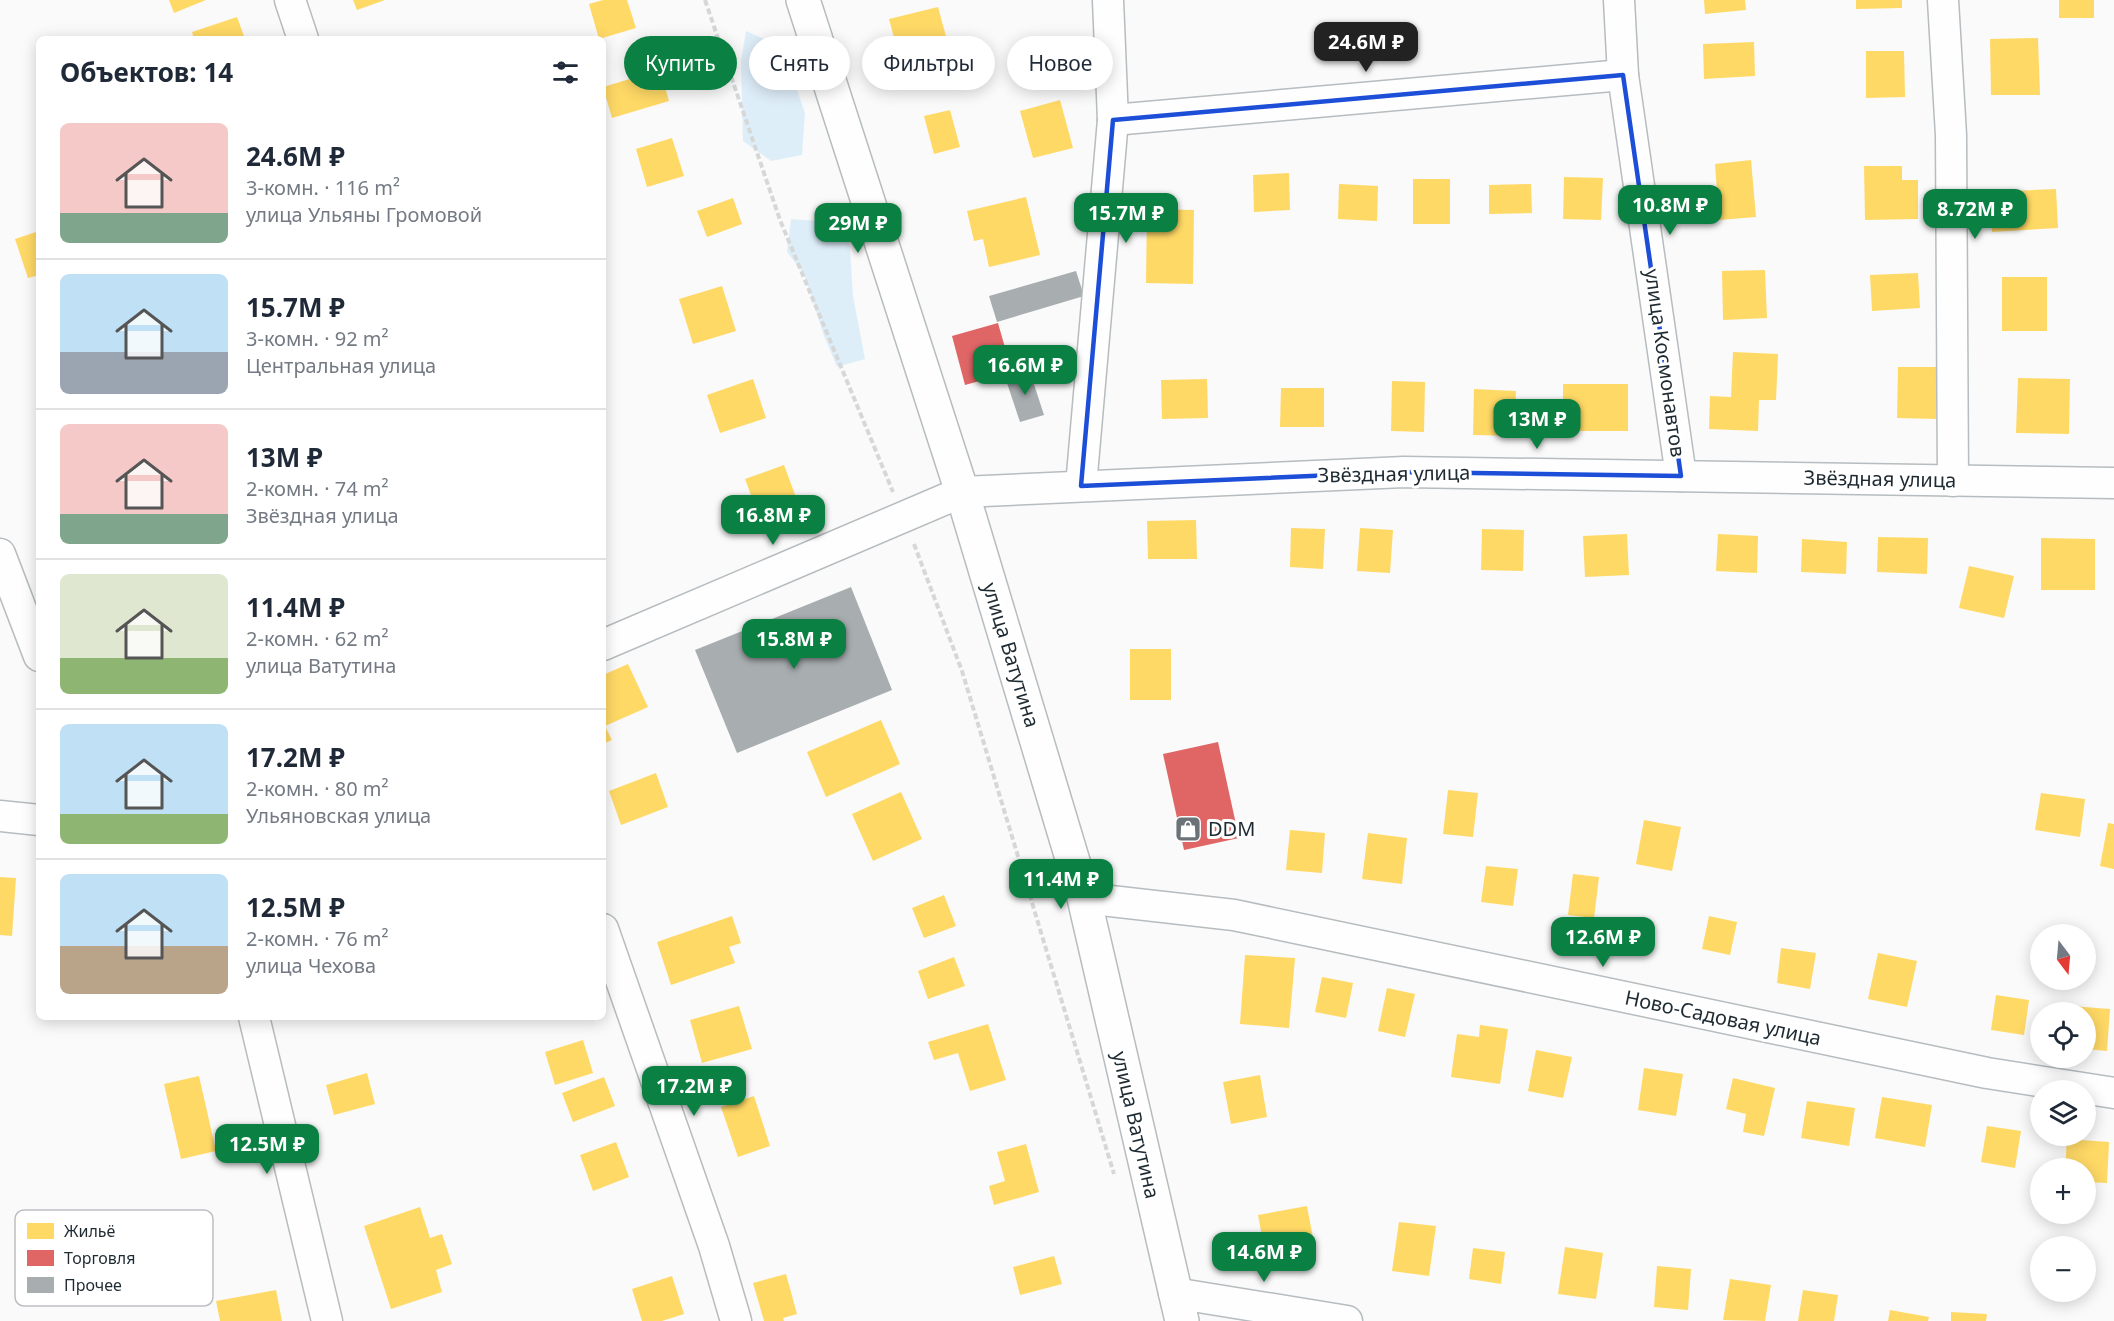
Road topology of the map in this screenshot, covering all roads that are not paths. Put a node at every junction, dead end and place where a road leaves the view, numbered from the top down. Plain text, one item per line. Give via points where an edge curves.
1 (290, 0) edge
2 (803, 0) edge
3 (1108, 0) edge
4 (1619, 0) edge
5 (1943, 0) edge
6 (302, 36) edge
7 (1623, 75) junction
8 (1113, 120) junction
9 (1681, 476) junction
10 (1953, 481) junction
11 (2114, 483) edge
12 (1081, 486) junction
13 (962, 492) junction
14 (0, 554) edge
15 (606, 644) edge
16 (36, 648) edge
17 (0, 816) edge
18 (36, 820) edge
19 (1084, 898) junction
20 (606, 938) edge
21 (255, 1020) edge
22 (2114, 1094) edge
23 (1178, 1307) edge
24 (327, 1321) edge
25 (736, 1321) edge
26 (1347, 1321) edge

1 - 6 street
2 - 13 main road, улица Ватутина
3 - 8 street
4 - 7 street, улица Космонавтов
5 - 10 street via 1951,135
7 - 8 street
7 - 9 street, улица Космонавтов
8 - 12 street
9 - 10 street, Звёздная улица
9 - 12 street, Звёздная улица via 1404,472
10 - 11 street, Звёздная улица
12 - 13 street, Звёздная улица
13 - 15 street
13 - 19 main road, улица Ватутина
14 - 16 street
17 - 18 street
19 - 22 street, Ново-Садовая улица via 1234,915 1987,1073
19 - 23 main road, улица Ватутина
20 - 25 street via 714,1246
21 - 24 street
23 - 26 street

